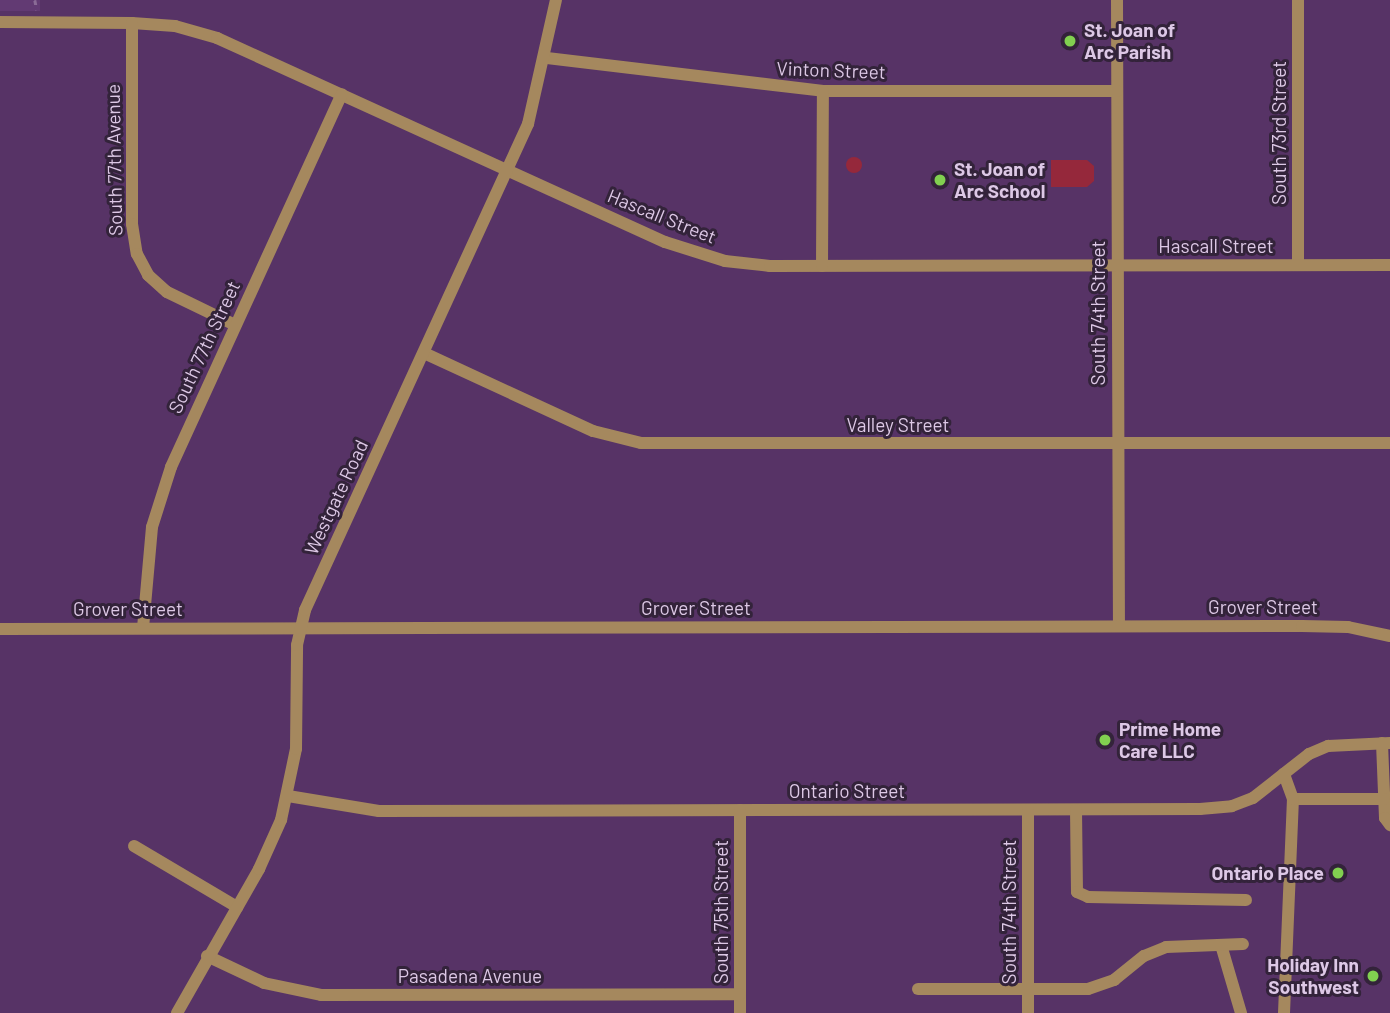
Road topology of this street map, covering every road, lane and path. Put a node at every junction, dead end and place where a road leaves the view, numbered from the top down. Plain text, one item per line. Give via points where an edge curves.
1 (556, 0) edge
2 (1117, 0) edge
3 (1298, 0) edge
4 (0, 22) edge
5 (132, 23) junction
6 (547, 58) junction
7 (823, 91) junction
8 (1117, 91) junction
9 (342, 93) junction
10 (508, 170) junction
11 (1298, 265) junction
12 (1390, 265) edge
13 (822, 266) junction
14 (1118, 266) junction
15 (235, 325) junction
16 (424, 353) junction
17 (1390, 443) edge
18 (1118, 444) junction
19 (1119, 626) junction
20 (144, 628) junction
21 (301, 628) junction
22 (0, 629) edge
23 (1390, 636) edge
24 (1386, 743) edge
25 (1284, 774) junction
26 (288, 796) junction
27 (1293, 799) junction
28 (1384, 799) junction
29 (740, 810) junction
30 (1028, 810) junction
31 (1076, 810) junction
32 (1390, 825) edge
33 (134, 846) dead end
34 (1246, 900) dead end
35 (237, 907) junction
36 (1243, 944) dead end
37 (1221, 945) junction
38 (207, 956) junction
39 (919, 989) dead end
40 (1028, 991) junction
41 (740, 994) junction
42 (177, 1013) edge
43 (740, 1013) edge
44 (1028, 1013) edge
45 (1241, 1013) edge
46 (1284, 1013) edge

1 - 6 street, Westgate Road
2 - 8 street, South 74th Street
3 - 11 street, South 73rd Street
4 - 5 street, Hascall Street
5 - 9 street, Hascall Street via 175,26 218,38
5 - 15 street, South 77th Avenue via 132,224 137,254 148,275 167,292
6 - 7 street, Vinton Street
6 - 10 street, Westgate Road via 528,124
7 - 8 street, Vinton Street
7 - 13 street
8 - 14 street, South 74th Street
9 - 10 street, Hascall Street
9 - 15 street, South 77th Street
10 - 13 street, Hascall Street via 699,255 752,265
10 - 16 street, Westgate Road
11 - 12 street, Hascall Street
11 - 14 street, Hascall Street
13 - 14 street, Hascall Street
14 - 18 street, South 74th Street
15 - 20 street, South 77th Street via 160,498 147,560
16 - 18 street, Valley Street via 593,431 641,443
16 - 21 street, Westgate Road
17 - 18 street, Valley Street
18 - 19 street, South 74th Street
19 - 21 street, Grover Street
19 - 23 street, Grover Street via 1330,626
20 - 21 street, Grover Street
20 - 22 street, Grover Street
21 - 26 street, Westgate Road via 296,749
24 - 25 street, Ontario Street via 1328,747 1309,754
24 - 28 street
25 - 27 street
25 - 31 street, Ontario Street via 1252,798 1224,808
26 - 29 street, Ontario Street via 379,811
26 - 35 street, Westgate Road via 269,848
27 - 28 street
27 - 46 street
28 - 32 street
29 - 30 street, Ontario Street
29 - 41 street, South 75th Street
30 - 31 street, Ontario Street
30 - 40 street, South 74th Street
31 - 34 street via 1077,892 1088,898
33 - 35 street
35 - 38 street, Westgate Road
36 - 37 street
37 - 40 street via 1166,947 1144,956 1114,980 1088,989
37 - 45 street
38 - 41 street, Pasadena Avenue via 264,983 321,995
38 - 42 street, Westgate Road
39 - 40 street
40 - 44 street, South 74th Street
41 - 43 street, South 75th Street

